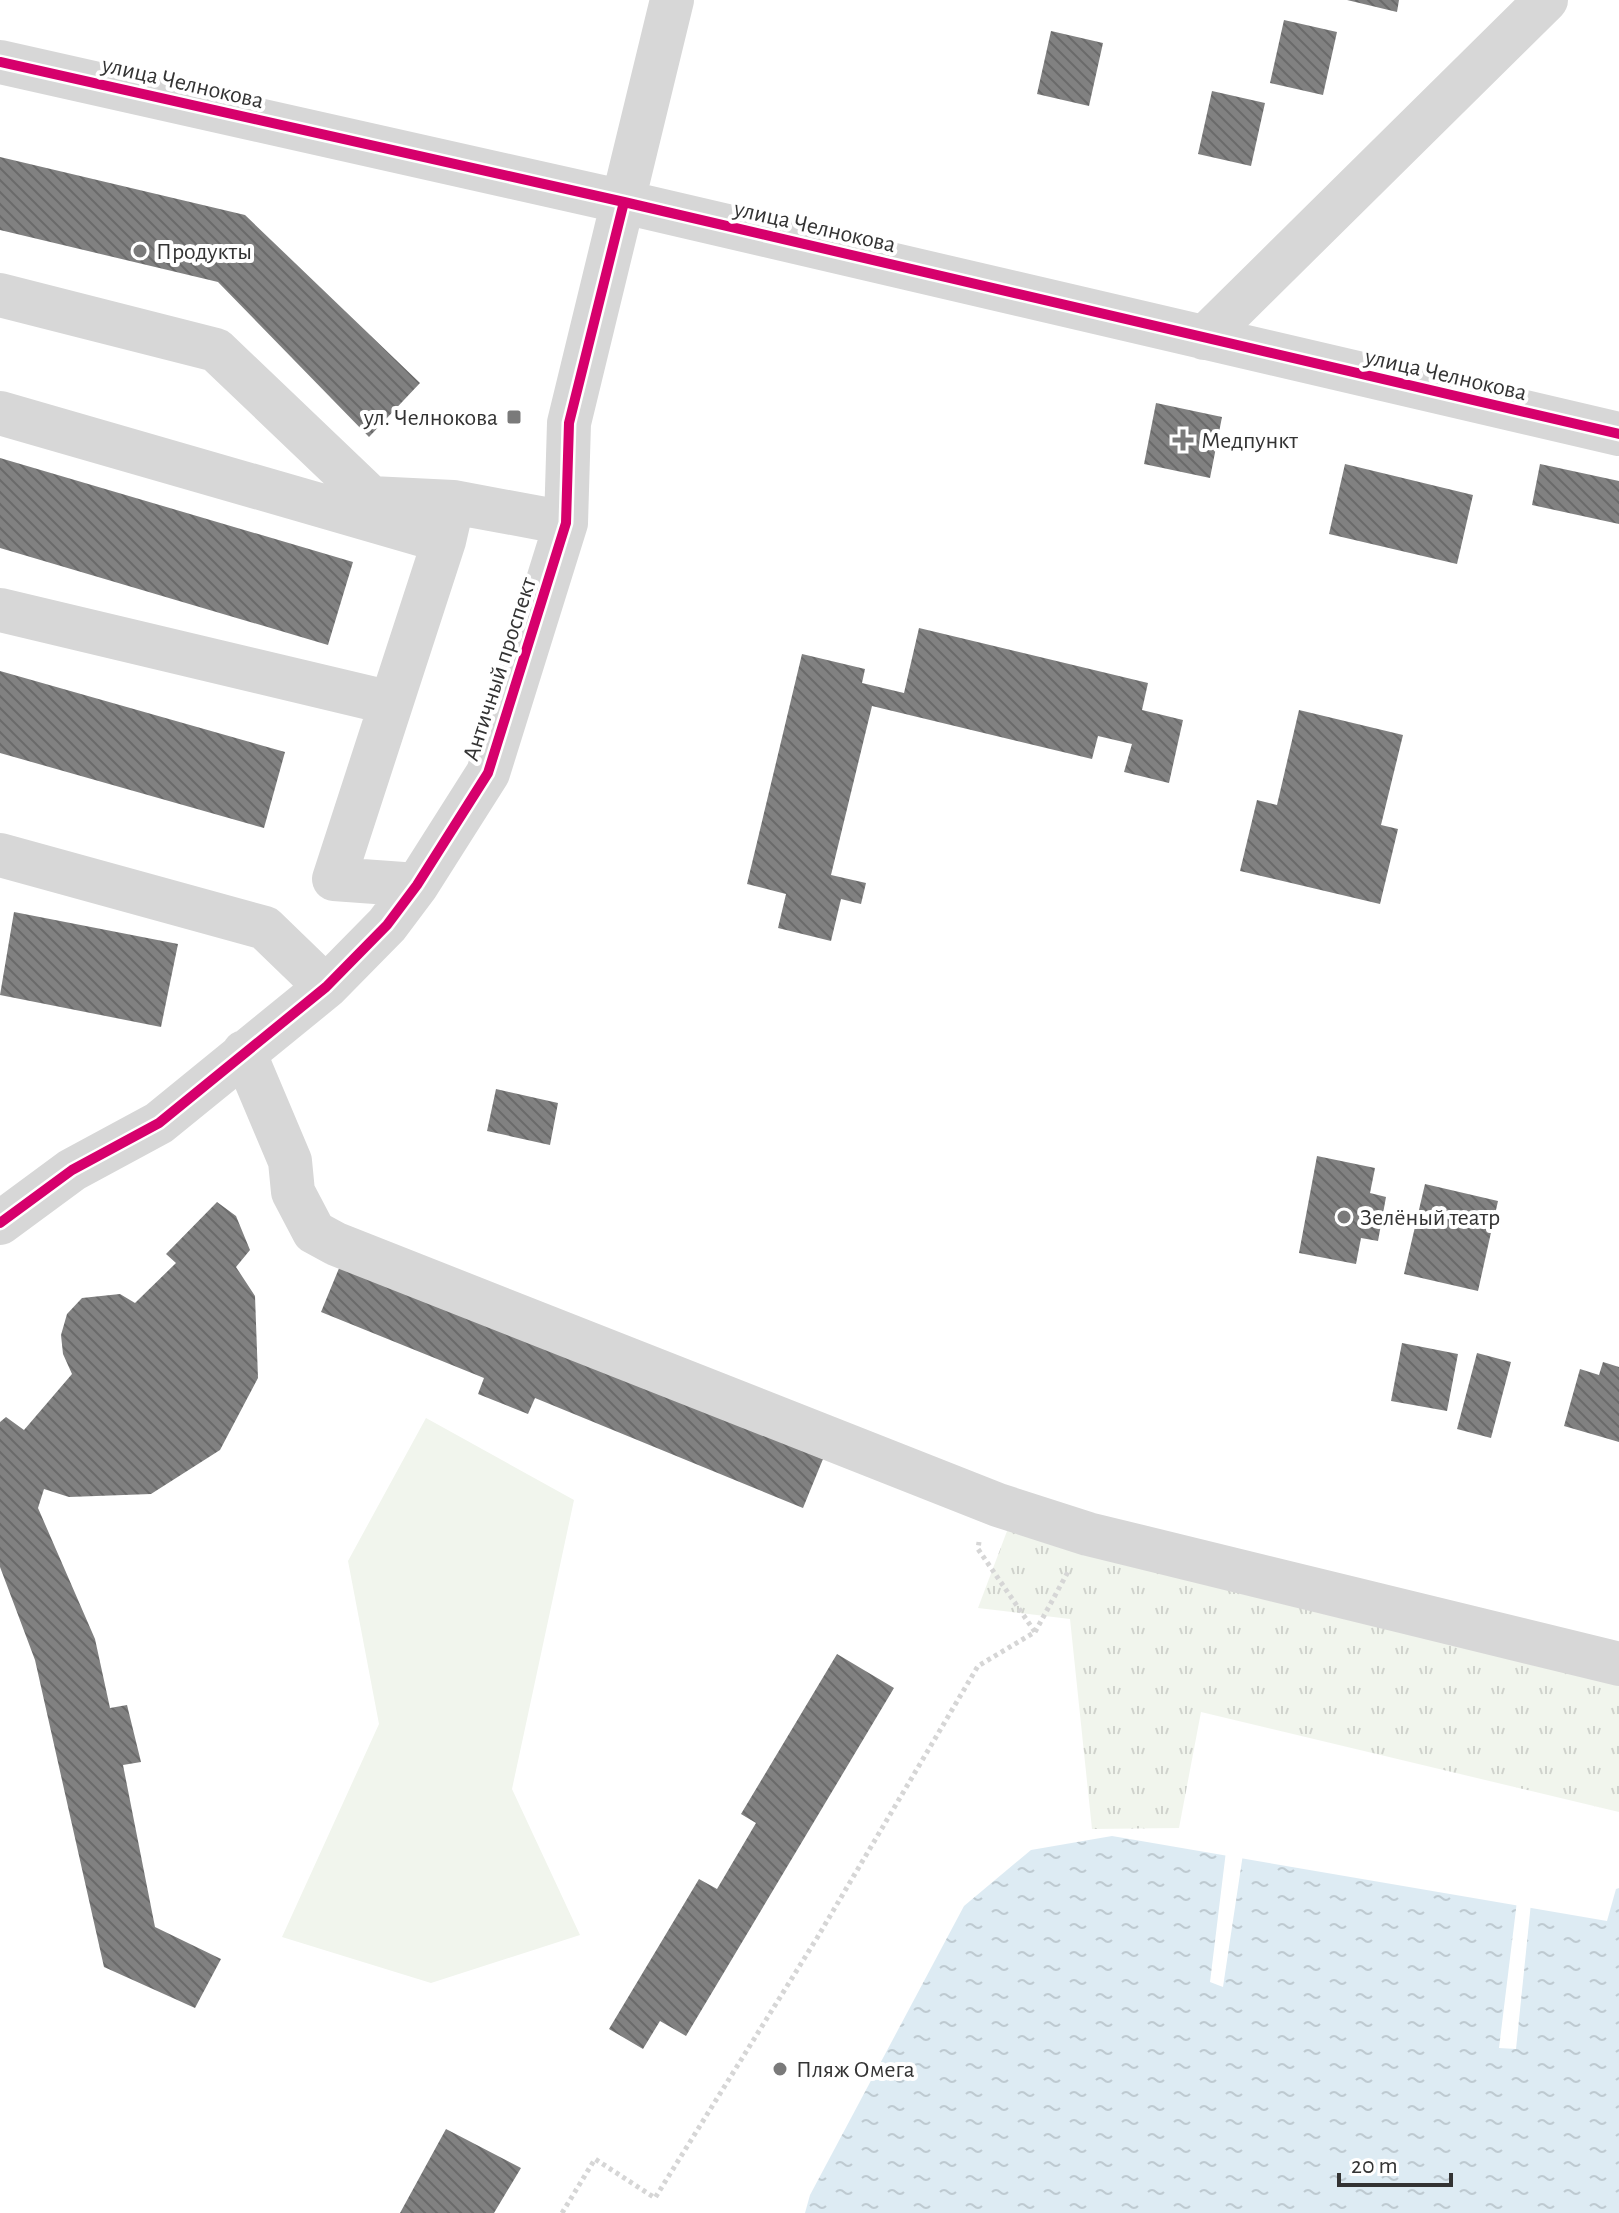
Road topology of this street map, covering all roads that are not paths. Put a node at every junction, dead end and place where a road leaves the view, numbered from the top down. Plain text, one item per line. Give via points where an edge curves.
1 (672, 0) edge
2 (1546, 0) edge
3 (0, 62) edge
4 (624, 202) junction
5 (0, 295) edge
6 (1204, 338) junction
7 (0, 413) edge
8 (1619, 434) edge
9 (448, 521) junction
10 (566, 523) junction
11 (0, 610) edge
12 (391, 703) junction
13 (0, 855) edge
14 (417, 885) junction
15 (326, 987) junction
16 (244, 1052) junction
17 (0, 1223) edge
18 (1619, 1664) edge

1 - 4 street, Античный проспект
2 - 6 street
3 - 4 street, улица Челнокова
4 - 6 street, улица Челнокова
4 - 10 street, Античный проспект via 569,423
5 - 9 street via 216,350 371,498
6 - 8 street, улица Челнокова
7 - 9 street
9 - 10 street
9 - 12 street
10 - 14 street, Античный проспект via 488,773
11 - 12 street
12 - 14 street via 334,879
13 - 15 street via 265,928
14 - 15 street, Античный проспект via 387,925
15 - 16 street, Античный проспект
16 - 17 street, Античный проспект via 159,1123 72,1170
16 - 18 street via 290,1161 293,1192 314,1232 336,1244 984,1499 1088,1534

